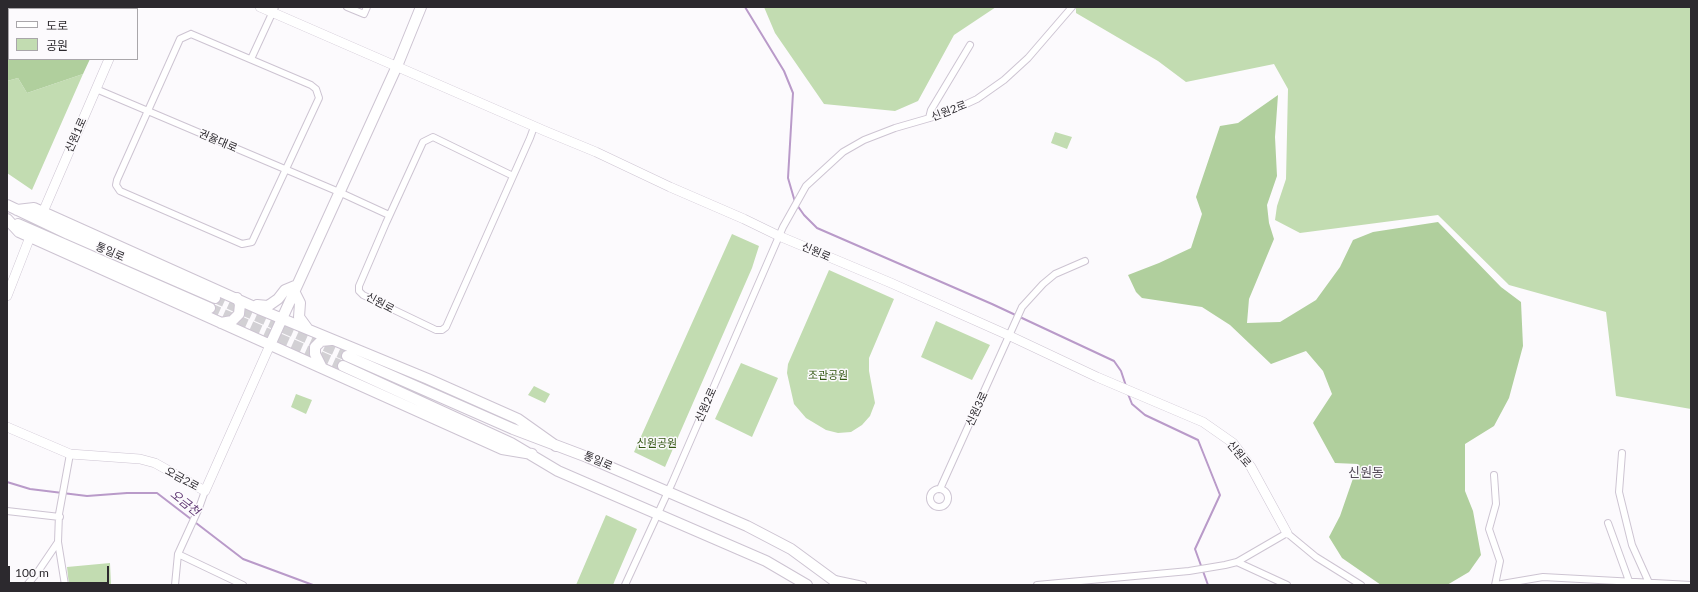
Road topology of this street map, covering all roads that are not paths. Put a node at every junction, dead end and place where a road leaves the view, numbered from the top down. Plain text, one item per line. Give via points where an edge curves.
1 (260, 7) edge
2 (347, 7) edge
3 (367, 7) edge
4 (421, 7) edge
5 (1072, 7) edge
6 (274, 10) edge
7 (970, 45) dead end
8 (251, 59) junction
9 (109, 60) edge
10 (397, 66) junction
11 (96, 89) junction
12 (148, 111) junction
13 (928, 118) junction
14 (534, 126) junction
15 (286, 170) junction
16 (513, 176) junction
17 (339, 192) junction
18 (7, 205) edge
19 (17, 210) junction
20 (43, 212) junction
21 (389, 215) junction
22 (7, 219) edge
23 (779, 236) junction
24 (30, 237) junction
25 (1085, 260) dead end
26 (296, 288) junction
27 (7, 296) edge
28 (215, 298) tunnel mouth
29 (237, 298) junction
30 (253, 306) junction
31 (210, 308) tunnel mouth
32 (282, 318) junction
33 (221, 323) junction
34 (308, 329) junction
35 (1011, 332) junction
36 (332, 340) junction
37 (270, 345) junction
38 (347, 356) tunnel mouth
39 (343, 366) tunnel mouth
40 (322, 368) junction
41 (7, 427) edge
42 (556, 446) junction
43 (1622, 453) dead end
44 (70, 454) junction
45 (532, 454) junction
46 (1494, 475) dead end
47 (940, 489) dead end
48 (205, 491) junction
49 (668, 492) junction
50 (7, 511) edge
51 (657, 514) junction
52 (60, 516) junction
53 (1608, 523) dead end
54 (1287, 533) junction
55 (58, 542) junction
56 (178, 554) junction
57 (1237, 562) junction
58 (836, 582) edge
59 (1629, 582) junction
60 (1650, 584) edge
61 (27, 585) edge
62 (65, 585) edge
63 (175, 585) edge
64 (243, 585) edge
65 (625, 585) edge
66 (806, 585) edge
67 (863, 585) edge
68 (1037, 585) edge
69 (1288, 585) edge
70 (1361, 585) edge
71 (1496, 585) edge
72 (1691, 585) edge

1 - 6 street, 신원로
2 - 3 street via 364,14
4 - 10 main road
5 - 13 street, 신원2로 via 1028,58 1004,80 977,99 947,113
6 - 8 street
6 - 10 street, 신원로
7 - 13 street
8 - 12 street via 191,34 184,36
8 - 15 street via 311,85 316,89 319,98
9 - 11 street, 신원1로
10 - 14 street, 신원로
10 - 17 main road
11 - 12 street, 권율대로
11 - 20 street, 신원1로
12 - 15 street, 권율대로
12 - 15 street via 116,180 120,192 242,244 252,242
13 - 23 street, 신원2로 via 864,140 842,152 806,186
14 - 16 street, 신원로
14 - 23 street, 신원로 via 744,218
15 - 17 street, 권율대로
16 - 21 street, 신원로 via 433,137 428,138 423,142
16 - 21 street, 신원로 via 446,328 442,330 436,330 399,313 359,291
17 - 21 street, 권율대로
17 - 26 main road
18 - 19 main road, 통일로
19 - 20 main road via 34,208
19 - 28 main road, 통일로
20 - 29 main road
22 - 24 main road via 19,232
22 - 31 main road, 통일로
23 - 35 street, 신원로
23 - 49 street, 신원2로
24 - 27 street
24 - 33 main road
25 - 35 street, 신원3로 via 1055,274 1044,284 1022,307
26 - 30 main road via 285,290 268,306
26 - 32 main road
26 - 34 main road via 300,303 299,316
29 - 30 main road
29 - 33 main road via 240,304 239,314 232,321
30 - 32 main road
32 - 34 main road
32 - 37 main road
33 - 37 main road
34 - 36 main road
35 - 47 street, 신원3로
35 - 54 street, 신원로 via 1097,377 1203,422 1233,442 1251,467
36 - 40 main road via 320,341 315,347 315,354
36 - 42 main road via 518,419
37 - 40 main road
37 - 48 street, 오금2로
38 - 42 main road, 통일로
39 - 45 main road
40 - 45 main road via 502,449
41 - 44 street, 오금2로
42 - 49 main road, 통일로
43 - 60 street via 1619,492 1632,545
44 - 48 street, 오금2로 via 140,459 154,463
44 - 52 street
45 - 51 main road via 558,471
46 - 71 street via 1496,504 1489,529 1500,561
48 - 56 street
49 - 51 street, 신원2로
49 - 58 main road, 통일로 via 768,536 791,549
50 - 52 street
51 - 65 street, 신원2로
51 - 66 main road via 766,561
52 - 55 street
53 - 59 street
54 - 57 street
54 - 70 street via 1316,557
55 - 61 street
55 - 62 street
56 - 63 street
56 - 64 street
57 - 68 street via 1189,571
57 - 69 street
58 - 67 street
59 - 60 street
59 - 71 street via 1543,577
60 - 72 street

